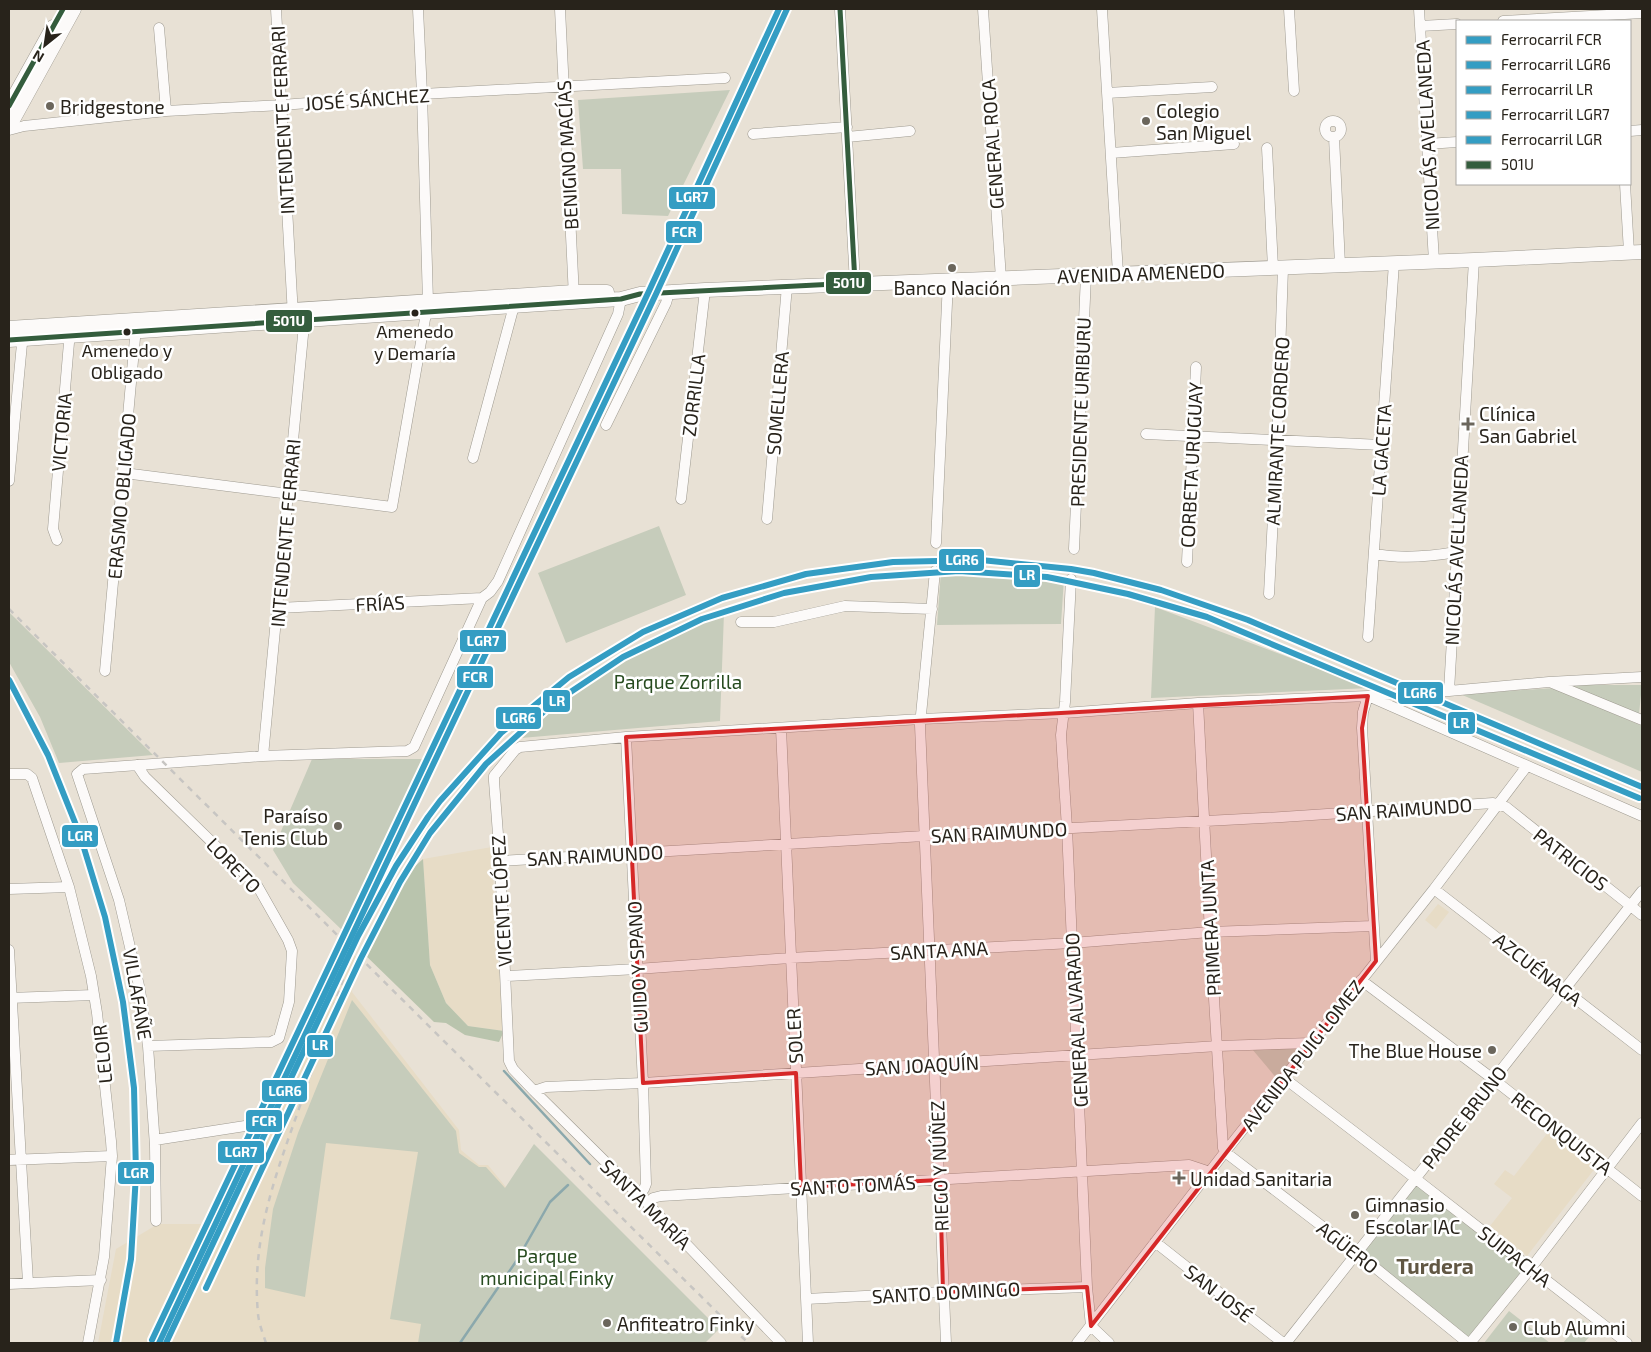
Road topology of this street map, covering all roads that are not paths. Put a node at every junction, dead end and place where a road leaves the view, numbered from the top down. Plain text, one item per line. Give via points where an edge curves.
1 (63, 9) edge
2 (74, 9) edge
3 (276, 9) edge
4 (418, 9) edge
5 (560, 9) edge
6 (840, 9) edge
7 (983, 9) edge
8 (1102, 9) edge
9 (1289, 9) edge
10 (1419, 9) edge
11 (1642, 13) edge
12 (1616, 15) edge
13 (1522, 20) edge
14 (1456, 24) edge
15 (1420, 26) junction
16 (159, 28) dead end
17 (726, 78) dead end
18 (563, 86) junction
19 (1212, 87) dead end
20 (1294, 91) dead end
21 (1107, 93) junction
22 (422, 94) junction
23 (282, 105) junction
24 (9, 106) edge
25 (166, 111) junction
26 (9, 128) edge
27 (910, 131) dead end
28 (847, 132) junction
29 (754, 134) dead end
30 (1334, 137) dead end
31 (1456, 142) edge
32 (1234, 144) dead end
33 (1427, 144) junction
34 (1267, 148) dead end
35 (1111, 153) junction
36 (1625, 185) edge
37 (1636, 252) edge
38 (1474, 260) junction
39 (1434, 262) junction
40 (1394, 263) junction
41 (1340, 265) junction
42 (1278, 268) junction
43 (1118, 274) junction
44 (1086, 275) junction
45 (1001, 279) junction
46 (948, 281) junction
47 (855, 284) junction
48 (787, 286) junction
49 (705, 290) junction
50 (669, 292) junction
51 (640, 294) junction
52 (574, 297) junction
53 (621, 299) junction
54 (515, 301) junction
55 (428, 307) junction
56 (299, 316) junction
57 (136, 326) junction
58 (9, 328) edge
59 (70, 330) junction
60 (18, 335) edge
61 (1196, 367) dead end
62 (606, 425) dead end
63 (1146, 434) dead end
64 (1192, 436) junction
65 (1277, 440) junction
66 (1382, 445) junction
67 (473, 458) dead end
68 (124, 473) junction
69 (9, 481) edge
70 (288, 495) junction
71 (681, 499) dead end
72 (767, 519) dead end
73 (57, 540) dead end
74 (936, 543) dead end
75 (1074, 549) dead end
76 (1456, 552) junction
77 (1374, 554) junction
78 (1187, 562) dead end
79 (935, 571) dead end
80 (1071, 579) dead end
81 (1269, 594) dead end
82 (482, 598) junction
83 (278, 608) junction
84 (932, 609) junction
85 (741, 622) dead end
86 (1368, 637) dead end
87 (105, 671) dead end
88 (1642, 677) edge
89 (1549, 682) junction
90 (1449, 691) junction
91 (1368, 696) junction
92 (1198, 703) junction
93 (1064, 713) junction
94 (921, 719) junction
95 (1642, 720) edge
96 (781, 728) junction
97 (626, 737) junction
98 (264, 756) junction
99 (137, 765) junction
100 (1527, 766) junction
101 (9, 774) edge
102 (1499, 804) junction
103 (1367, 812) junction
104 (1642, 816) edge
105 (1205, 821) junction
106 (1067, 828) junction
107 (924, 836) junction
108 (786, 843) junction
109 (632, 854) junction
110 (500, 861) junction
111 (69, 887) junction
112 (9, 889) edge
113 (1434, 889) junction
114 (1642, 891) edge
115 (1630, 906) junction
116 (1642, 915) edge
117 (1373, 926) junction
118 (1210, 932) junction
119 (1072, 943) junction
120 (9, 950) edge
121 (930, 950) junction
122 (790, 958) junction
123 (1376, 961) junction
124 (638, 969) junction
125 (506, 976) junction
126 (1361, 980) junction
127 (1564, 990) junction
128 (94, 995) junction
129 (10, 998) edge
130 (1312, 1043) junction
131 (148, 1046) junction
132 (1218, 1046) junction
133 (1642, 1050) edge
134 (1078, 1055) junction
135 (935, 1064) junction
136 (510, 1065) joint
137 (796, 1073) junction
138 (1284, 1078) junction
139 (1493, 1079) junction
140 (643, 1083) junction
141 (534, 1091) junction
142 (1642, 1123) edge
143 (245, 1126) dead end
144 (155, 1140) junction
145 (1225, 1152) junction
146 (112, 1156) junction
147 (9, 1160) edge
148 (21, 1160) junction
149 (1607, 1168) junction
150 (1082, 1170) junction
151 (1210, 1172) junction
152 (1416, 1179) junction
153 (940, 1180) junction
154 (801, 1187) junction
155 (638, 1195) junction
156 (1642, 1196) edge
157 (647, 1203) junction
158 (156, 1221) dead end
159 (1156, 1242) junction
160 (1356, 1253) junction
161 (1531, 1268) junction
162 (101, 1280) junction
163 (28, 1283) junction
164 (9, 1284) edge
165 (1087, 1287) junction
166 (943, 1292) junction
167 (806, 1299) junction
168 (1091, 1326) junction
169 (88, 1343) edge
170 (781, 1343) edge
171 (808, 1343) edge
172 (946, 1343) edge
173 (1077, 1343) edge
174 (1109, 1343) edge
175 (1285, 1343) edge
176 (1469, 1343) edge
177 (1627, 1343) edge

1 - 24 street
2 - 26 street
3 - 23 street, INTENDENTE FERRARI
4 - 22 street
5 - 18 street, BENIGNO MACÍAS
6 - 28 street
7 - 45 street, GENERAL ROCA
8 - 21 street
9 - 20 street
10 - 15 street, NICOLÁS AVELLANEDA
11 - 12 street
12 - 13 street
14 - 15 street
15 - 33 street, NICOLÁS AVELLANEDA
16 - 25 street
17 - 18 street, JOSÉ SÁNCHEZ
18 - 22 street, JOSÉ SÁNCHEZ
18 - 52 street, BENIGNO MACÍAS
19 - 21 street
21 - 35 street
22 - 23 street, JOSÉ SÁNCHEZ
22 - 55 street
23 - 25 street, JOSÉ SÁNCHEZ
23 - 56 street, INTENDENTE FERRARI
25 - 26 street, JOSÉ SÁNCHEZ
27 - 28 street
28 - 29 street
28 - 47 street
30 - 41 street
31 - 33 street
32 - 35 street
33 - 39 street, NICOLÁS AVELLANEDA
34 - 42 street, ALMIRANTE CORDERO
35 - 43 street
36 - 37 street
37 - 38 street, AVENIDA AMENEDO
38 - 39 street, AVENIDA AMENEDO
38 - 76 street, NICOLÁS AVELLANEDA
39 - 40 street, AVENIDA AMENEDO
40 - 41 street, AVENIDA AMENEDO
40 - 66 street, LA GACETA
41 - 42 street, AVENIDA AMENEDO
42 - 43 street, AVENIDA AMENEDO
42 - 65 street, ALMIRANTE CORDERO
43 - 44 street, AVENIDA AMENEDO
44 - 45 street, AVENIDA AMENEDO
44 - 75 street, PRESIDENTE URIBURU
45 - 46 street, AVENIDA AMENEDO
46 - 47 street, AVENIDA AMENEDO
46 - 74 street
47 - 48 street, AVENIDA AMENEDO
48 - 49 street, AVENIDA AMENEDO
48 - 72 street, SOMELLERA
49 - 50 street, AVENIDA AMENEDO
49 - 71 street, ZORRILLA
50 - 51 street, AVENIDA AMENEDO
50 - 62 street
51 - 52 street, AVENIDA AMENEDO via 628,292
51 - 53 street, AVENIDA AMENEDO
52 - 53 street, AVENIDA AMENEDO
52 - 54 street, AVENIDA AMENEDO
53 - 82 street via 618,314 498,581
54 - 55 street, AVENIDA AMENEDO
54 - 67 street
55 - 56 street, AVENIDA AMENEDO
55 - 70 street via 392,507
56 - 57 street, AVENIDA AMENEDO
56 - 70 street, INTENDENTE FERRARI
57 - 59 street, AVENIDA AMENEDO
57 - 68 street, ERASMO OBLIGADO
58 - 60 street, AVENIDA AMENEDO
59 - 60 street, AVENIDA AMENEDO
59 - 73 street, VICTORIA via 53,529
60 - 69 street
61 - 64 street, CORBETA URUGUAY
63 - 64 street
64 - 65 street
64 - 78 street, CORBETA URUGUAY
65 - 66 street
65 - 81 street, ALMIRANTE CORDERO
66 - 77 street, LA GACETA
68 - 70 street
68 - 87 street, ERASMO OBLIGADO
70 - 83 street, INTENDENTE FERRARI
76 - 77 street via 1406,558
76 - 90 street, NICOLÁS AVELLANEDA
77 - 86 street, LA GACETA
79 - 84 street
80 - 93 street
82 - 83 street, FRÍAS
82 - 98 street via 414,747 407,751
83 - 98 street, INTENDENTE FERRARI
84 - 85 street via 845,606 774,622
84 - 94 street
88 - 89 street
89 - 90 street
89 - 95 street
90 - 91 street
91 - 92 street
91 - 100 street
91 - 103 street via 1362,728
92 - 93 street
92 - 105 street, PRIMERA JUNTA
93 - 94 street
93 - 106 street, GENERAL ALVARADO via 1061,735
94 - 96 street
94 - 107 street, RIEGO Y NÚÑEZ
96 - 97 street
96 - 108 street, SOLER
97 - 109 street, GUIDO Y SPANO
97 - 110 street, VICENTE LÓPEZ via 515,750 494,776
98 - 99 street
99 - 131 street, VILLAFAÑE via 83,769 77,774 119,900 140,990
99 - 131 street, LORETO via 145,777 258,887 292,952 289,1002 278,1038 273,1041
100 - 102 street, AVENIDA PUIG LOMEZ
100 - 104 street
101 - 111 street, LELOIR via 27,774 32,778
102 - 103 street, SAN RAIMUNDO
102 - 113 street, AVENIDA PUIG LOMEZ
102 - 115 street, PATRICIOS
103 - 105 street, SAN RAIMUNDO
103 - 117 street
105 - 106 street, SAN RAIMUNDO
105 - 118 street, PRIMERA JUNTA
106 - 107 street, SAN RAIMUNDO
106 - 119 street, GENERAL ALVARADO
107 - 108 street, SAN RAIMUNDO
107 - 121 street, RIEGO Y NÚÑEZ
108 - 109 street, SAN RAIMUNDO
108 - 122 street, SOLER
109 - 110 street, SAN RAIMUNDO
109 - 124 street, GUIDO Y SPANO
110 - 125 street, VICENTE LÓPEZ
111 - 112 street
111 - 128 street, LELOIR
113 - 123 street, AVENIDA PUIG LOMEZ
113 - 127 street, AZCUÉNAGA
114 - 115 street, PADRE BRUNO
115 - 116 street, PATRICIOS
115 - 127 street, PADRE BRUNO
117 - 118 street, SANTA ANA
117 - 123 street
118 - 119 street, SANTA ANA
118 - 132 street, PRIMERA JUNTA
119 - 121 street, SANTA ANA
119 - 134 street, GENERAL ALVARADO
120 - 129 street
121 - 122 street, SANTA ANA
121 - 135 street, RIEGO Y NÚÑEZ
122 - 124 street, SANTA ANA
122 - 137 street, SOLER
123 - 126 street, AVENIDA PUIG LOMEZ
124 - 125 street, SANTA ANA
124 - 140 street, GUIDO Y SPANO
125 - 136 street, VICENTE LÓPEZ
126 - 130 street, AVENIDA PUIG LOMEZ
126 - 139 street, RECONQUISTA
127 - 133 street, AZCUÉNAGA
127 - 139 street, PADRE BRUNO
128 - 129 street
128 - 146 street, LELOIR
129 - 148 street
130 - 132 street, SAN JOAQUÍN
130 - 138 street, AVENIDA PUIG LOMEZ
131 - 144 street, VILLAFAÑE
132 - 134 street, SAN JOAQUÍN
132 - 145 street, PRIMERA JUNTA via 1222,1145
134 - 135 street, SAN JOAQUÍN
134 - 150 street, GENERAL ALVARADO
135 - 137 street, SAN JOAQUÍN
135 - 153 street, RIEGO Y NÚÑEZ
136 - 141 street, SANTA MARÍA
137 - 140 street, SAN JOAQUÍN
137 - 154 street, SOLER
138 - 145 street, AVENIDA PUIG LOMEZ
138 - 152 street, SUIPACHA
139 - 149 street, RECONQUISTA
139 - 152 street, PADRE BRUNO
140 - 141 street, SAN JOAQUÍN via 546,1087
140 - 155 street, GUIDO Y SPANO via 646,1184
141 - 155 street, SANTA MARÍA
142 - 149 street
143 - 144 street
144 - 158 street, VILLAFAÑE
145 - 151 street, AVENIDA PUIG LOMEZ
145 - 160 street, AGÜERO
146 - 148 street
146 - 162 street, LELOIR
147 - 148 street
148 - 163 street
149 - 156 street, RECONQUISTA
149 - 161 street
150 - 151 street, SANTO TOMÁS via 1189,1164
150 - 153 street, SANTO TOMÁS
150 - 165 street, GENERAL ALVARADO
151 - 159 street, AVENIDA PUIG LOMEZ
152 - 160 street, PADRE BRUNO
152 - 161 street, SUIPACHA
153 - 154 street, SANTO TOMÁS
153 - 166 street, RIEGO Y NÚÑEZ
154 - 157 street, SANTO TOMÁS via 661,1196
154 - 167 street, SOLER
155 - 157 street, SANTA MARÍA
157 - 170 street, SANTA MARÍA
159 - 168 street, AVENIDA PUIG LOMEZ
159 - 175 street, SAN JOSÉ
160 - 175 street, PADRE BRUNO
160 - 176 street, AGÜERO
161 - 176 street
161 - 177 street, SUIPACHA
162 - 163 street
162 - 169 street, LELOIR
163 - 164 street
165 - 166 street, SANTO DOMINGO
165 - 168 street, GENERAL ALVARADO
166 - 167 street, SANTO DOMINGO
166 - 172 street, RIEGO Y NÚÑEZ
167 - 171 street, SOLER
168 - 173 street, AVENIDA PUIG LOMEZ
168 - 174 street

